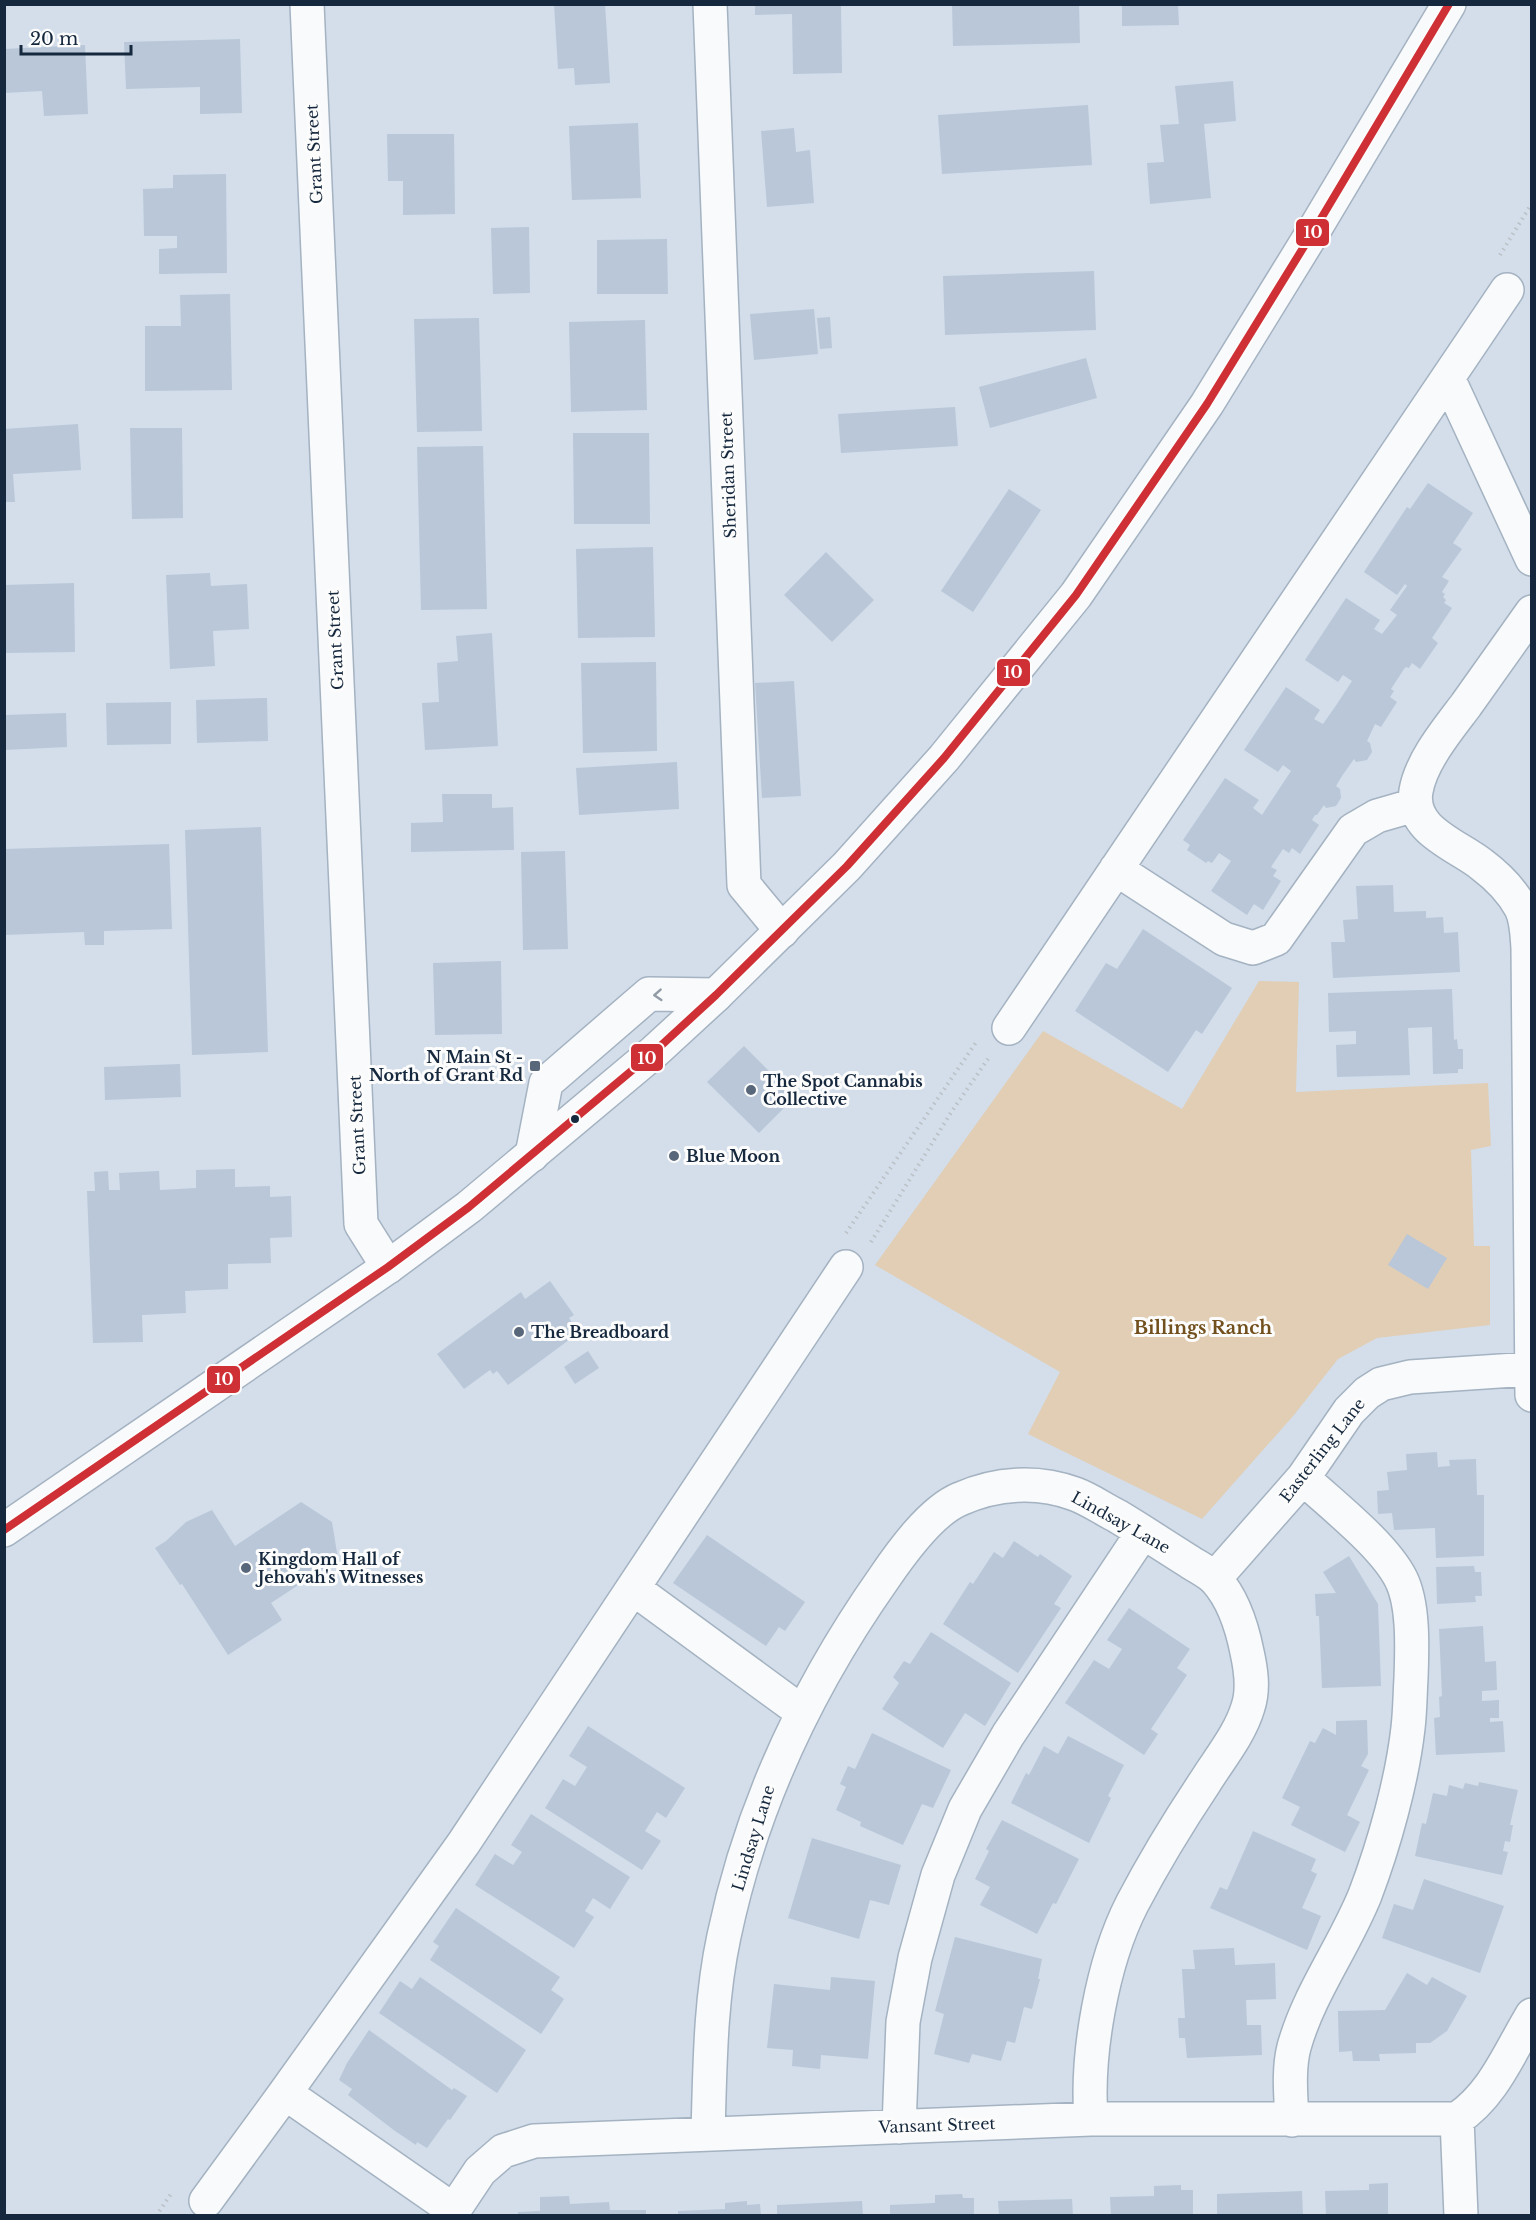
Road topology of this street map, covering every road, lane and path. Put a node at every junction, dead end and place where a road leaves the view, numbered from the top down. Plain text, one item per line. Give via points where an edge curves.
1 (307, 4) edge
2 (710, 4) edge
3 (1449, 4) edge
4 (1532, 203) edge
5 (1498, 257) dead end
6 (1507, 290) dead end
7 (1448, 378) junction
8 (1532, 559) edge
9 (1532, 612) edge
10 (1415, 805) junction
11 (1116, 869) junction
12 (782, 931) junction
13 (716, 995) junction
14 (994, 1032) junction
15 (532, 1155) junction
16 (844, 1253) junction
17 (387, 1267) junction
18 (1531, 1382) edge
19 (1303, 1478) junction
20 (4, 1530) edge
21 (1143, 1532) junction
22 (1215, 1578) junction
23 (634, 1589) junction
24 (802, 1712) junction
25 (1532, 2015) edge
26 (285, 2093) junction
27 (1091, 2119) junction
28 (1457, 2119) junction
29 (1292, 2120) junction
30 (899, 2127) junction
31 (708, 2133) junction
32 (177, 2186) dead end
33 (206, 2201) dead end
34 (451, 2212) edge
35 (156, 2216) edge
36 (1461, 2216) edge

1 - 17 street, Grant Street via 361,1224
2 - 12 street, Sheridan Street via 744,885
3 - 12 street via 1207,404 1076,595 944,758 848,866
4 - 5 path
6 - 7 street
7 - 8 street
7 - 11 street
9 - 10 street via 1434,750 1416,791
10 - 11 street via 1377,816 1353,830 1276,939 1253,948 1224,939
10 - 18 street via 1423,823 1504,884 1525,922
11 - 14 street
12 - 13 street
13 - 15 street
13 -> 15 street via 649,994 546,1083
14 - 16 path
14 - 16 path via 874,1238
15 - 17 street
16 - 23 street
17 - 20 street
18 - 19 street, Easterling Lane via 1410,1377 1381,1384 1349,1411
19 - 22 street, Easterling Lane
19 - 29 street via 1388,1558 1402,1581 1412,1651 1408,1728 1379,1855 1358,1912 1303,2020 1294,2050
21 - 22 street, Lindsay Lane
21 - 24 street, Lindsay Lane via 1078,1494 1047,1486 1018,1484 955,1500 902,1552 842,1642
21 - 30 street via 1008,1735 956,1831 938,1875 915,1958 903,2022
22 - 27 street, Lindsay Lane via 1242,1629 1252,1680 1249,1706 1235,1736 1151,1870 1114,1949 1091,2061
23 - 24 street
23 - 26 street via 463,1844
24 - 31 street, Lindsay Lane via 770,1782 743,1862 724,1937 712,2015
25 - 28 street via 1488,2092
26 - 33 street
26 - 34 street
27 - 29 street, Vansant Street
27 - 30 street, Vansant Street
28 - 29 street, Vansant Street
28 - 36 street
30 - 31 street, Vansant Street
31 - 34 street, Vansant Street via 534,2140 504,2151 480,2171
32 - 35 path

